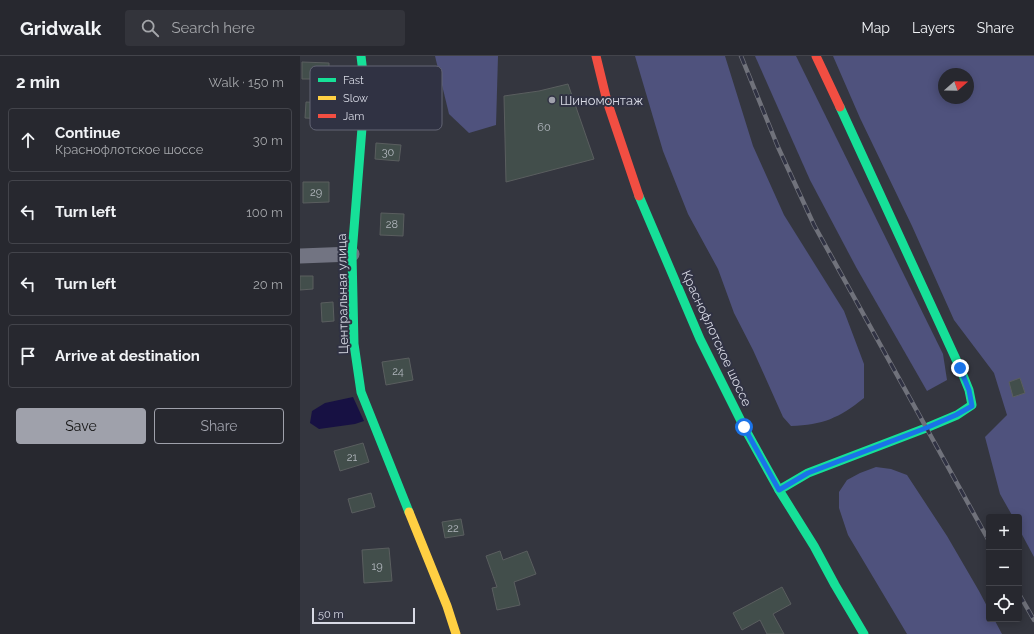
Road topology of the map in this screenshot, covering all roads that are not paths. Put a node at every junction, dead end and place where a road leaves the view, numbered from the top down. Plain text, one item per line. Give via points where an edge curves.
1 (361, 56) edge
2 (596, 56) edge
3 (816, 56) edge
4 (362, 66) edge
5 (362, 130) edge
6 (352, 254) junction
7 (300, 256) edge
8 (779, 490) junction
9 (456, 634) edge
10 (864, 634) edge

1 - 4 street, Центральная улица
2 - 8 street, Краснофлотское шоссе via 606,101 636,189 700,339
3 - 8 street via 960,368 972,406 926,428 808,473
5 - 6 street, Центральная улица
6 - 7 street
6 - 9 street, Центральная улица via 354,344 361,392
8 - 10 street, Краснофлотское шоссе

